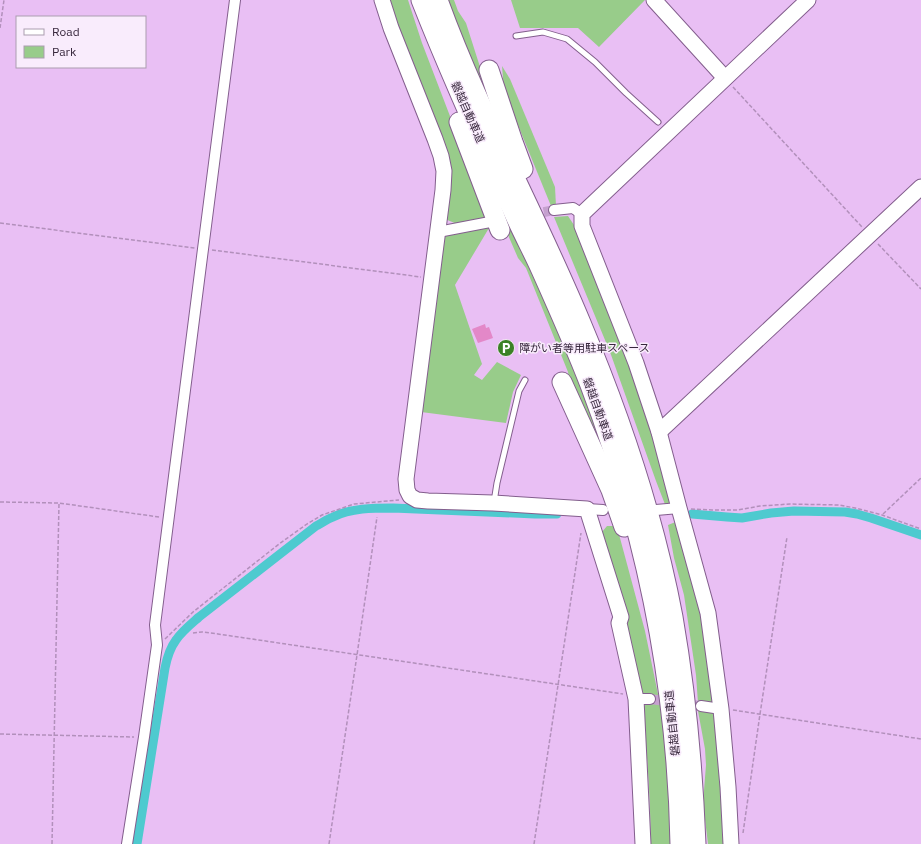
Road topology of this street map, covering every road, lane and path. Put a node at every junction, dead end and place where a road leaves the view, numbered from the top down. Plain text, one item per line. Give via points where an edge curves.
1 (4, 0) edge
2 (235, 0) edge
3 (382, 0) edge
4 (421, 0) edge
5 (438, 0) edge
6 (654, 0) edge
7 (808, 0) edge
8 (0, 28) edge
9 (516, 36) dead end
10 (489, 70) dead end
11 (725, 78) junction
12 (658, 122) dead end
13 (921, 187) edge
14 (554, 210) tunnel mouth
15 (582, 214) junction
16 (0, 224) edge
17 (495, 226) joint
18 (438, 232) junction
19 (870, 235) junction
20 (202, 249) junction
21 (432, 278) junction
22 (921, 289) edge
23 (580, 321) junction
24 (524, 380) dead end
25 (562, 382) dead end
26 (659, 432) junction
27 (921, 478) edge
28 (410, 496) junction
29 (0, 502) edge
30 (59, 503) junction
31 (493, 503) junction
32 (679, 508) junction
33 (656, 510) dead end
34 (593, 511) junction
35 (882, 515) junction
36 (377, 517) dead end
37 (168, 518) junction
38 (921, 529) edge
39 (787, 536) dead end
40 (193, 633) dead end
41 (157, 645) junction
42 (357, 655) junction
43 (558, 684) junction
44 (643, 699) junction
45 (701, 706) tunnel mouth
46 (721, 709) junction
47 (760, 714) junction
48 (674, 732) junction
49 (0, 734) edge
50 (54, 735) junction
51 (144, 738) junction
52 (921, 739) edge
53 (737, 840) edge
54 (52, 844) edge
55 (127, 844) edge
56 (329, 844) edge
57 (534, 844) edge
58 (643, 844) edge
59 (680, 844) edge
60 (696, 844) edge

1 - 8 path
2 - 20 street
3 - 18 street via 441,156 444,177
4 - 17 highway via 426,33
4 - 48 highway, 磐越自動車道 via 488,158 567,328 610,441 628,497 650,584 665,663
5 - 23 highway, 磐越自動車道 via 467,72
6 - 11 street
7 - 11 street
9 - 12 lane via 543,32 567,39
10 - 23 highway via 513,142 561,261
11 - 15 street
11 - 19 path
13 - 19 street
14 - 15 street via 573,208
15 - 26 street via 582,226 636,363
16 - 20 path
17 - 18 street
18 - 21 street
19 - 22 path
19 - 26 street
20 - 21 path
20 - 37 street
21 - 28 street via 406,479
23 - 60 highway, 磐越自動車道 via 625,436 656,541 680,662 689,732
24 - 31 lane via 519,391
25 - 48 highway via 611,490 630,544
26 - 32 street
27 - 35 path
28 - 31 street via 428,501
28 - 41 path via 402,500 354,504 322,515 279,544 193,612 168,638
29 - 30 path
30 - 37 path
30 - 50 path
31 - 34 street
32 - 33 street
32 - 35 path via 725,511 783,504 819,504 839,505
32 - 46 street via 708,613
34 - 43 path via 583,522
34 - 44 street via 621,617 619,623
35 - 38 path
36 - 42 path
37 - 41 street via 155,625
39 - 47 path
40 - 42 path via 218,634
41 - 51 street
42 - 43 path
42 - 56 path
43 - 44 path
43 - 57 path
44 - 58 street
45 - 46 street
46 - 47 path
46 - 53 street via 728,787
47 - 52 path
47 - 53 path
48 - 59 highway, 磐越自動車道
49 - 50 path
50 - 51 path
50 - 54 path
51 - 55 street

